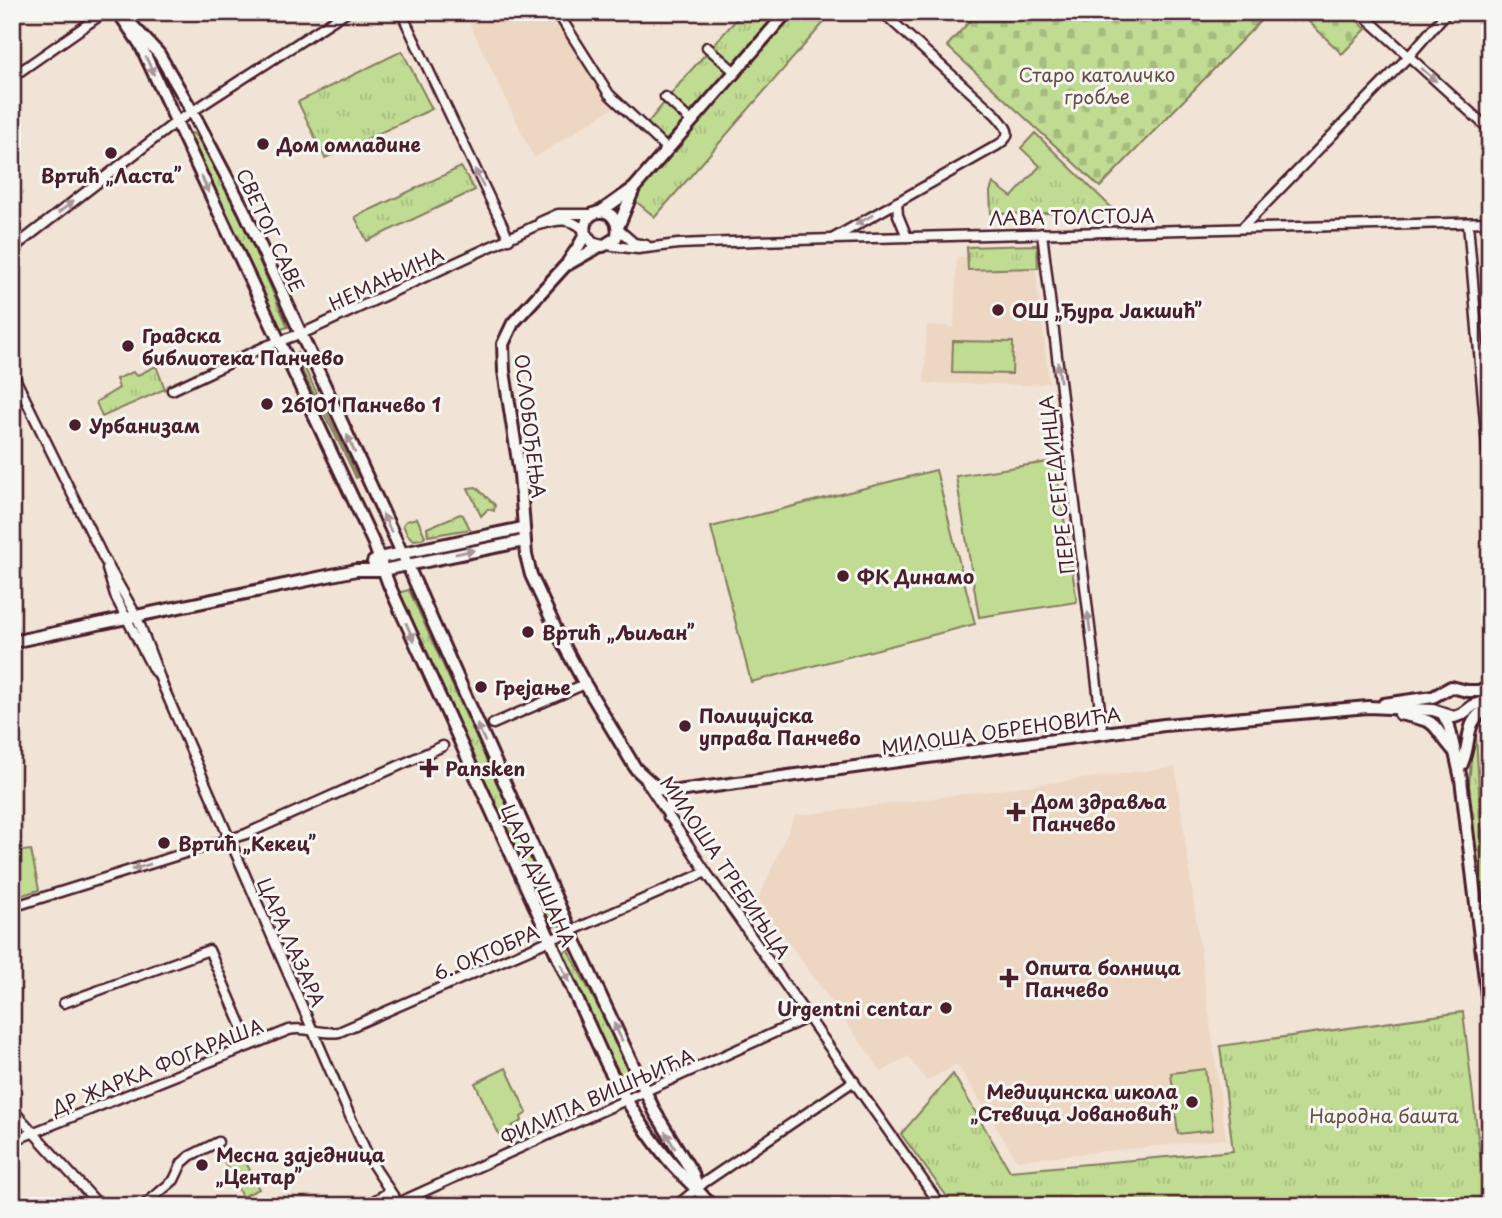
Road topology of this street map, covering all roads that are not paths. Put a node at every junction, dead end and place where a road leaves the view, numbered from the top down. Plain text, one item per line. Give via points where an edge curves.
1 (105, 12) edge
2 (118, 12) edge
3 (346, 12) edge
4 (401, 12) edge
5 (556, 12) edge
6 (787, 12) edge
7 (883, 12) edge
8 (1360, 12) edge
9 (1447, 12) edge
10 (707, 47) dead end
11 (1409, 57) junction
12 (735, 72) junction
13 (12, 77) edge
14 (665, 97) dead end
15 (192, 111) junction
16 (176, 122) junction
17 (692, 122) junction
18 (1490, 130) edge
19 (668, 150) junction
20 (634, 188) junction
21 (897, 202) junction
22 (596, 213) junction
23 (1490, 222) edge
24 (1468, 223) junction
25 (535, 226) junction
26 (1243, 227) junction
27 (618, 228) junction
28 (585, 231) junction
29 (1042, 233) junction
30 (907, 237) junction
31 (509, 239) junction
32 (831, 239) junction
33 (603, 246) junction
34 (656, 246) junction
35 (12, 249) edge
36 (565, 266) junction
37 (300, 334) junction
38 (279, 341) junction
39 (12, 372) edge
40 (172, 390) dead end
41 (1490, 481) edge
42 (523, 528) junction
43 (524, 541) junction
44 (402, 553) junction
45 (103, 557) junction
46 (379, 558) junction
47 (407, 564) junction
48 (362, 569) junction
49 (383, 569) junction
50 (138, 617) junction
51 (126, 619) junction
52 (12, 642) edge
53 (585, 684) junction
54 (163, 686) junction
55 (1461, 689) junction
56 (1490, 691) edge
57 (1441, 692) junction
58 (1490, 700) edge
59 (1368, 707) junction
60 (1490, 707) edge
61 (1385, 709) junction
62 (1465, 711) junction
63 (1442, 713) junction
64 (493, 724) dead end
65 (1103, 734) junction
66 (443, 746) dead end
67 (1455, 752) junction
68 (1462, 764) junction
69 (643, 777) junction
70 (1461, 779) junction
71 (678, 791) junction
72 (668, 817) junction
73 (230, 840) junction
74 (706, 872) junction
75 (12, 907) edge
76 (571, 932) junction
77 (550, 941) junction
78 (64, 1003) dead end
79 (808, 1017) junction
80 (1490, 1021) edge
81 (314, 1031) junction
82 (250, 1045) junction
83 (854, 1082) junction
84 (646, 1091) junction
85 (626, 1100) junction
86 (12, 1109) edge
87 (33, 1133) junction
88 (12, 1141) edge
89 (218, 1142) dead end
90 (697, 1188) junction
91 (389, 1192) junction
92 (399, 1205) edge
93 (100, 1206) edge
94 (143, 1206) edge
95 (365, 1206) edge
96 (676, 1206) edge
97 (711, 1206) edge
98 (942, 1206) edge

1 - 13 street
2 - 15 street, СВЕТОГ САВЕ via 159,54
2 -> 16 street, СВЕТОГ САВЕ via 140,44
3 - 15 street
31 -> 4 street
5 - 19 street via 609,94
6 - 12 street
7 - 21 street via 996,115 1008,132 998,145
8 - 11 street
9 - 11 street
10 - 12 street
11 -> 18 street
11 - 26 street
12 - 17 street
14 - 17 street
15 - 16 street
15 - 37 street, СВЕТОГ САВЕ via 244,210
35 -> 16 street
16 -> 38 street, СВЕТОГ САВЕ
17 - 19 street
19 - 20 street
20 - 22 street
20 - 27 street
21 - 30 street
21 -> 32 street
22 - 25 street via 558,214
22 - 27 street via 612,215
22 - 28 street via 587,220
23 - 24 street, ЛАВА ТОЛСТОЈА
24 - 26 street, ЛАВА ТОЛСТОЈА
24 - 41 street
25 - 28 street via 565,220
25 - 31 street, НЕМАЊИНА
26 - 29 street, ЛАВА ТОЛСТОЈА
27 - 33 street via 616,238
27 - 34 street, ЛАВА ТОЛСТОЈА via 634,243
28 - 33 street via 589,241
28 - 36 street
29 - 30 street, ЛАВА ТОЛСТОЈА
65 -> 29 street, ПЕРЕ СЕГЕДИНЦА
30 - 32 street, ЛАВА ТОЛСТОЈА
31 - 37 street, НЕМАЊИНА
32 - 34 street, ЛАВА ТОЛСТОЈА
33 - 34 street, ЛАВА ТОЛСТОЈА
33 - 36 street, ОСЛОБОЂЕЊА
36 - 42 street, ОСЛОБОЂЕЊА via 513,323 503,344
37 - 38 street, НЕМАЊИНА
44 -> 37 street, СВЕТОГ САВЕ
38 - 40 street, НЕМАЊИНА
38 - 46 street, СВЕТОГ САВЕ
39 - 45 street
42 - 43 street, МИЛОША ТРЕБИЊЦА
42 - 44 street
47 -> 43 street
43 - 53 street, МИЛОША ТРЕБИЊЦА via 531,575
44 - 46 street
44 - 47 street, ЦАРА ДУШАНА
45 - 50 street, ЦАРА ЛАЗАРА
45 - 51 street, ЦАРА ЛАЗАРА
46 - 48 street
46 - 49 street, ЦАРА ДУШАНА
47 - 49 street
76 -> 47 street, ЦАРА ДУШАНА
48 - 49 street
48 - 50 street
49 -> 77 street, ЦАРА ДУШАНА
50 - 51 street
50 - 54 street, ЦАРА ЛАЗАРА
51 - 52 street
51 - 54 street, ЦАРА ЛАЗАРА
53 - 64 street
53 - 69 street, МИЛОША ТРЕБИЊЦА
54 - 73 street, ЦАРА ЛАЗАРА
55 - 56 street
55 - 57 street
55 - 62 street via 1467,698
57 - 59 street
57 - 63 street
58 - 62 street
59 - 61 street
59 - 65 street, МИЛОША ОБРЕНОВИЋА
60 - 68 street via 1472,720
61 - 63 street
61 - 67 street via 1432,722
62 - 63 street via 1454,717
62 - 68 street
63 - 67 street
65 - 71 street, МИЛОША ОБРЕНОВИЋА
66 - 73 street
67 - 70 street
68 - 70 street
69 - 71 street, МИЛОША ОБРЕНОВИЋА via 658,789
69 - 72 street, МИЛОША ТРЕБИЊЦА
70 - 80 street
71 - 72 street
72 - 74 street, МИЛОША ТРЕБИЊЦА
73 -> 75 street
73 - 81 street, ЦАРА ЛАЗАРА
74 - 76 street, 6. ОКТОБРА
74 - 79 street, МИЛОША ТРЕБИЊЦА
76 - 77 street, 6. ОКТОБРА
84 -> 76 street, ЦАРА ДУШАНА
77 - 81 street, 6. ОКТОБРА via 339,1032
77 -> 85 street, ЦАРА ДУШАНА
78 - 82 street via 209,950
79 - 83 street, МИЛОША ТРЕБИЊЦА
79 - 84 street, ФИЛИПА ВИШЊИЋА
81 - 82 street, ДР ЖАРКА ФОГАРАША via 297,1028
81 - 91 street, ЦАРА ЛАЗАРА via 371,1162
82 - 87 street, ДР ЖАРКА ФОГАРАША
83 - 90 street
83 - 98 street, МИЛОША ТРЕБИЊЦА
84 - 85 street, ФИЛИПА ВИШЊИЋА
90 -> 84 street, ЦАРА ДУШАНА
85 - 90 street, ЦАРА ДУШАНА via 669,1161
85 - 92 street, ФИЛИПА ВИШЊИЋА
86 - 87 street
87 - 88 street, ДР ЖАРКА ФОГАРАША
87 - 93 street
89 - 94 street via 190,1156 174,1180
90 - 96 street
90 - 97 street, ЦАРА ДУШАНА
91 - 92 street, ЦАРА ЛАЗАРА
91 - 95 street

